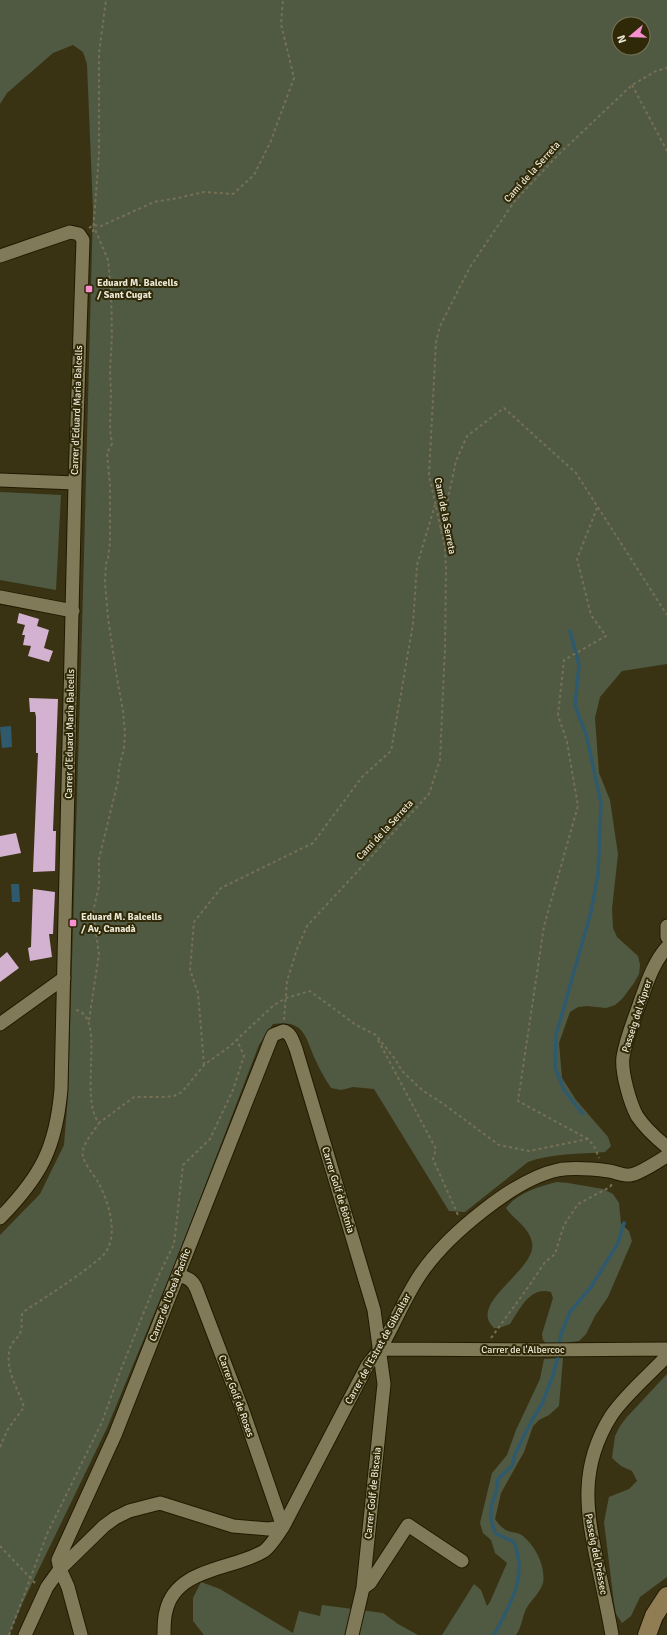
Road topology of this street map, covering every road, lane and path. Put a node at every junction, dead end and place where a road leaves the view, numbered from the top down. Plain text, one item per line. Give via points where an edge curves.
1 (106, 0) edge
2 (283, 0) edge
3 (667, 68) edge
4 (632, 85) junction
5 (667, 150) edge
6 (94, 225) junction
7 (0, 256) edge
8 (0, 480) edge
9 (75, 483) junction
10 (435, 504) junction
11 (598, 508) junction
12 (441, 531) junction
13 (0, 597) edge
14 (73, 611) junction
15 (667, 615) edge
16 (667, 926) edge
17 (667, 937) edge
18 (667, 947) edge
19 (64, 978) junction
20 (286, 998) junction
21 (62, 1009) junction
22 (89, 1020) junction
23 (0, 1024) edge
24 (285, 1032) junction
25 (376, 1035) junction
26 (237, 1040) junction
27 (204, 1065) junction
28 (98, 1123) junction
29 (588, 1139) junction
30 (667, 1147) edge
31 (667, 1156) edge
32 (601, 1160) dead end
33 (618, 1173) junction
34 (0, 1218) edge
35 (464, 1227) junction
36 (178, 1275) junction
37 (380, 1349) junction
38 (667, 1349) edge
39 (482, 1350) junction
40 (667, 1356) edge
41 (0, 1447) edge
42 (283, 1527) junction
43 (0, 1546) edge
44 (462, 1561) dead end
45 (60, 1569) junction
46 (363, 1588) junction
47 (44, 1593) junction
48 (667, 1596) edge
49 (9, 1635) edge
50 (25, 1635) edge
51 (81, 1635) edge
52 (164, 1635) edge
53 (352, 1635) edge
54 (612, 1635) edge
55 (647, 1635) edge

1 - 6 path via 99,53 99,156
2 - 6 path via 281,24 294,78 270,143 254,175 233,194 204,192 154,202 101,226
3 - 4 path, Camí de la Serreta via 656,71
4 - 5 path
4 - 10 path, Camí de la Serreta via 558,155 514,202 470,267 440,326 436,342 429,475
6 - 22 path via 108,260 111,291 112,444 107,453 110,544 105,582 125,733 118,781 99,859 99,886 93,912 99,954
7 - 9 street, Carrer d'Eduard Maria Balcells via 70,232 78,234 83,240
8 - 9 street
9 - 14 street, Carrer d'Eduard Maria Balcells
10 - 12 path, Camí de la Serreta
10 - 27 path via 418,565 413,624 391,751 362,777 313,843 221,888 194,922 190,970 198,993
11 - 12 path via 576,473 504,408 467,436 456,461
11 - 15 path
11 - 29 path via 577,559 590,615 606,636 564,660 558,715 567,742 578,806 544,926 518,1101
12 - 20 path, Camí de la Serreta via 446,569 440,760 429,794 307,926 287,981
13 - 14 street
14 - 19 street, Carrer d'Eduard Maria Balcells
16 - 17 street
18 - 30 street, Passeig del Xiprer via 653,968 630,1030 623,1066 625,1082 637,1116
19 - 21 street, Carrer d'Eduard Maria Balcells
19 - 23 street
20 - 24 path, Camí de la Serreta
20 - 25 path via 310,991 356,1025
20 - 26 path via 263,1014
21 - 22 path via 78,1010
21 - 34 street, Carrer d'Eduard Maria Balcells via 58,1115 51,1145 38,1173 20,1198
22 - 28 path via 92,1045 91,1102
24 - 36 street, Carrer de l'Oceà Pacífic via 273,1035 270,1039
24 - 37 street, Carrer Golf de Bòtnia via 292,1037 296,1049 374,1310
25 - 29 path via 402,1071 422,1090 499,1145 529,1151
25 - 35 path via 436,1149 433,1159
26 - 27 path
26 - 49 path via 244,1056 233,1090 210,1139 183,1165 174,1244 158,1277 102,1422 47,1534
27 - 28 path via 182,1092 174,1096 134,1097
28 - 41 path via 82,1151 106,1199 111,1234 107,1251 66,1285 22,1315 21,1330 10,1348 8,1360 10,1373 24,1407 8,1429
29 - 32 path
31 - 33 street, Carrer de l'Estret de Gibraltar via 635,1174 629,1176
33 - 35 street, Carrer de l'Estret de Gibraltar via 568,1169 544,1174 513,1189
33 - 39 path via 610,1187 578,1204 564,1225 555,1254 545,1262
35 - 37 street, Carrer de l'Estret de Gibraltar via 422,1272
36 - 42 street, Carrer Golf de Roses via 188,1278 196,1288 243,1411
36 - 45 street, Carrer de l'Oceà Pacífic via 115,1435 58,1560
37 - 39 street, Carrer de l'Albercoc
37 - 42 street, Carrer de l'Estret de Gibraltar via 367,1366
37 - 46 street, Carrer Golf de Biscaia via 383,1399
38 - 39 street, Carrer de l'Albercoc
40 - 54 street, Passeig del Préssec via 612,1415 595,1449 590,1467 588,1513
42 - 45 street via 268,1529 233,1526 160,1503 128,1511 115,1518
42 - 52 street, Carrer de l'Estret de Gibraltar via 265,1550 244,1560 209,1570 180,1587 168,1602
43 - 47 path
44 - 46 street via 408,1525 370,1583
45 - 47 street
45 - 51 street via 68,1587
46 - 53 street, Carrer Golf de Biscaia
47 - 50 street
48 - 55 street via 654,1616

